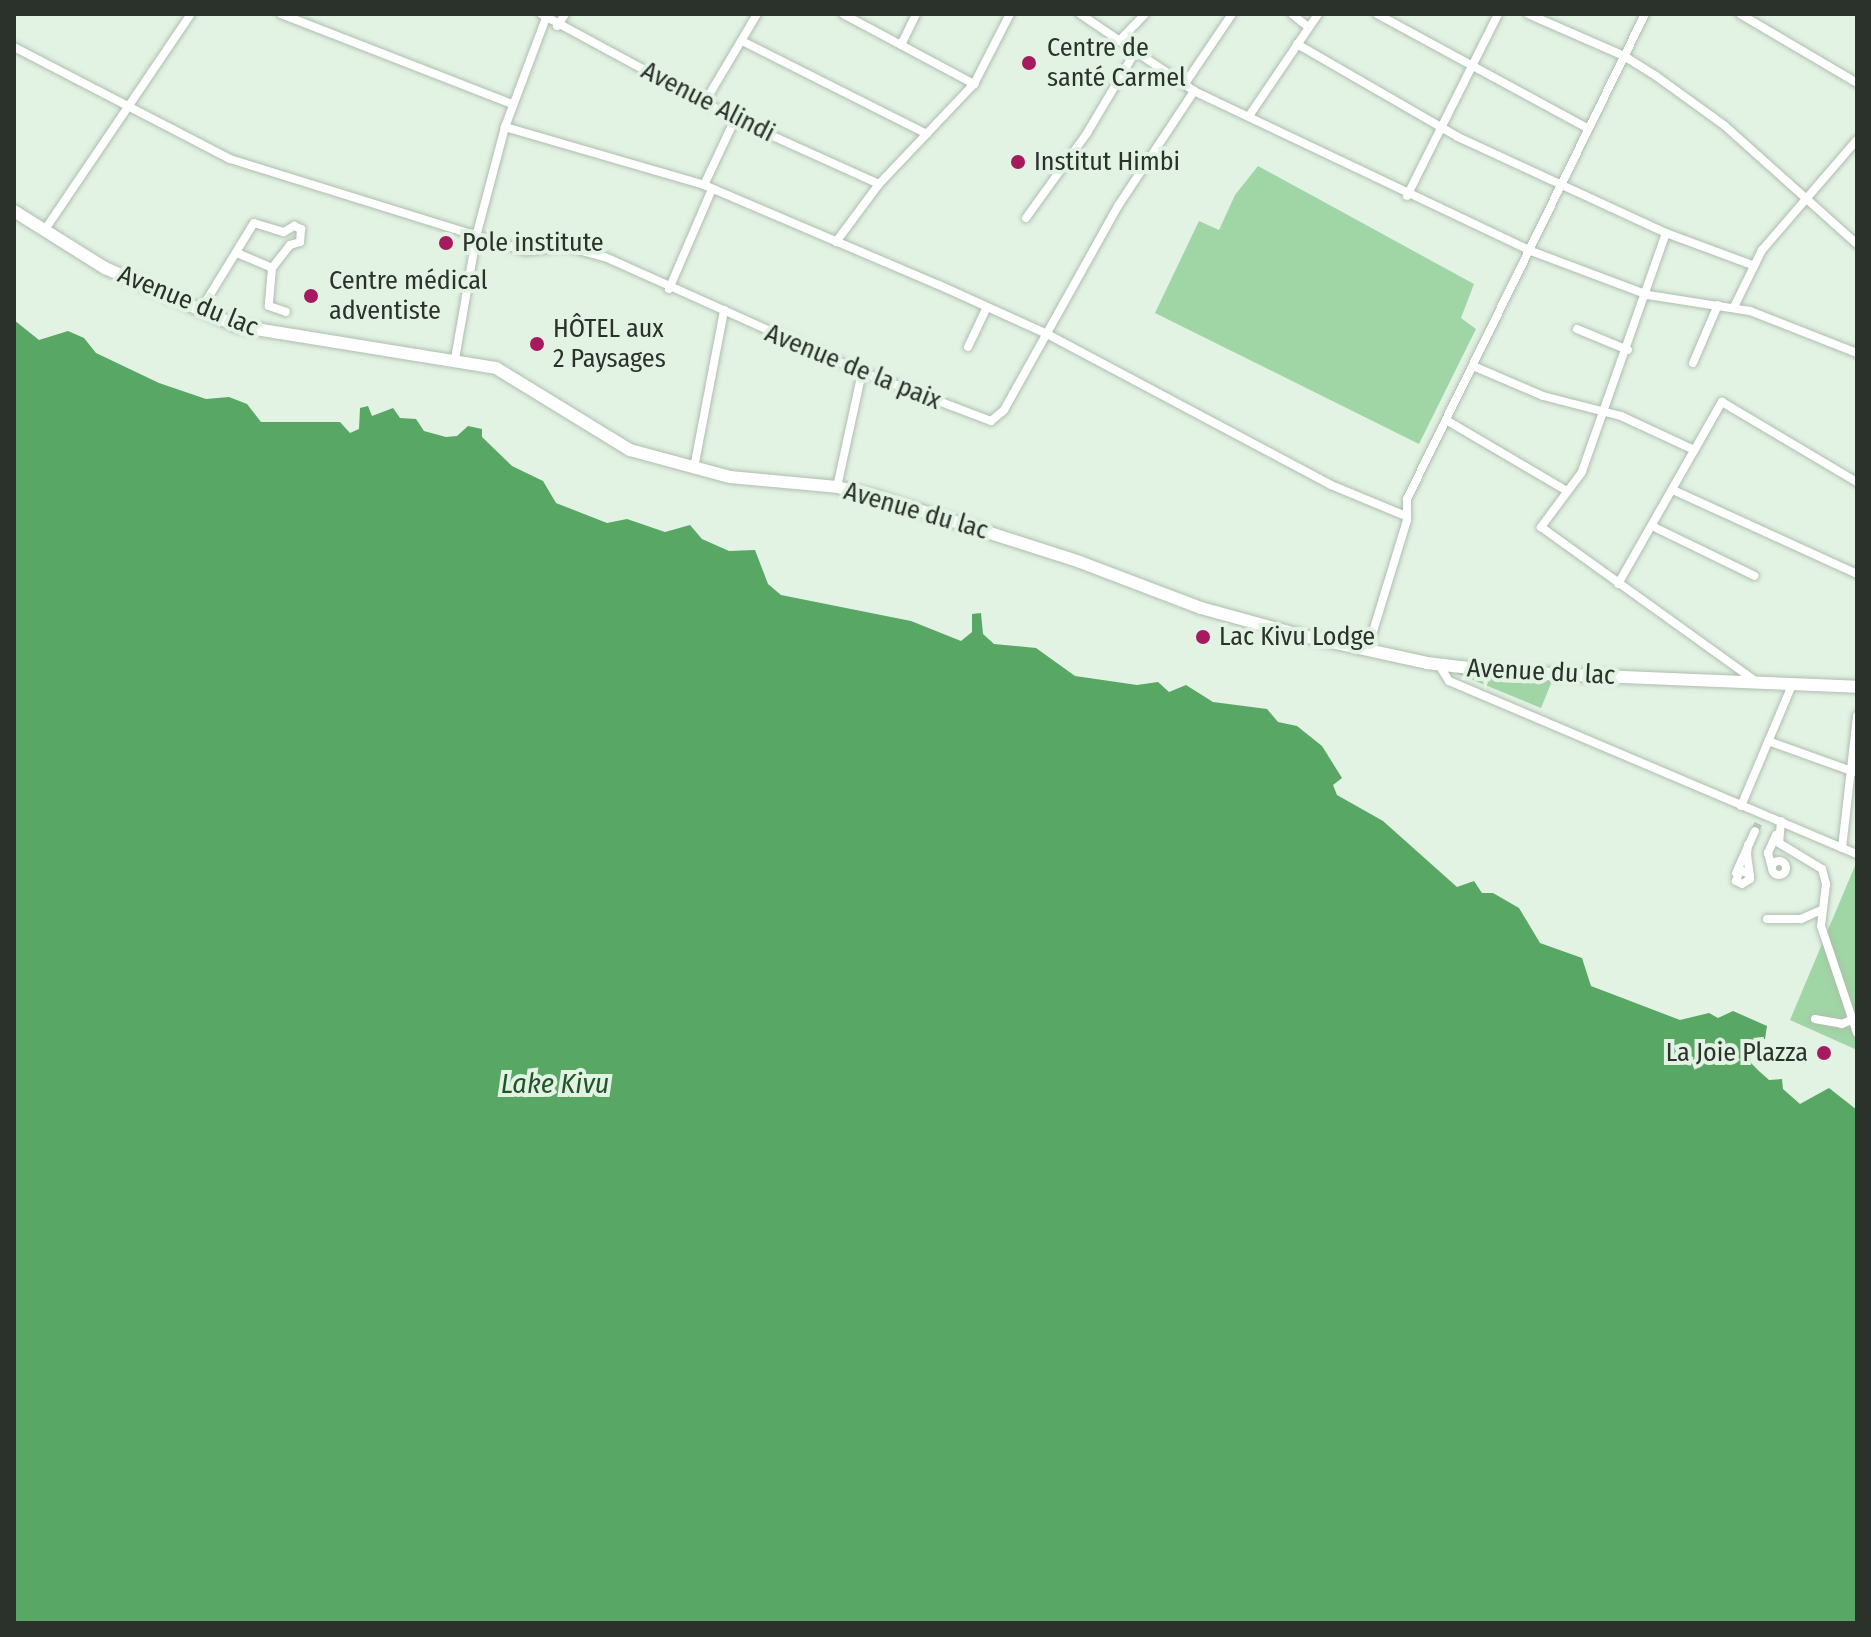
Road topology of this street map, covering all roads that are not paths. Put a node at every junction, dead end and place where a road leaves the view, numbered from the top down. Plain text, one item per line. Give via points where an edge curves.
1 (191, 14) edge
2 (281, 14) edge
3 (565, 14) edge
4 (757, 14) edge
5 (916, 14) edge
6 (1010, 14) edge
7 (1080, 14) edge
8 (1145, 14) edge
9 (1232, 14) edge
10 (1292, 14) edge
11 (1318, 14) edge
12 (1377, 14) edge
13 (1498, 14) edge
14 (1528, 14) edge
15 (1645, 14) edge
16 (1740, 14) edge
17 (848, 15) edge
18 (544, 16) edge
19 (557, 26) junction
20 (1308, 27) junction
21 (742, 41) junction
22 (1119, 41) junction
23 (1297, 44) junction
24 (901, 45) junction
25 (14, 47) edge
26 (1135, 52) junction
27 (1624, 56) junction
28 (1471, 61) junction
29 (1857, 83) edge
30 (974, 84) junction
31 (1184, 85) junction
32 (1194, 91) junction
33 (706, 100) junction
34 (512, 104) junction
35 (128, 105) junction
36 (1249, 116) junction
37 (735, 119) junction
38 (1439, 126) junction
39 (505, 127) junction
40 (1585, 127) junction
41 (927, 134) junction
42 (1857, 140) edge
43 (879, 184) junction
44 (1558, 186) junction
45 (708, 187) junction
46 (1407, 196) junction
47 (1804, 199) junction
48 (14, 211) edge
49 (1026, 218) dead end
50 (44, 231) junction
51 (284, 232) junction
52 (477, 233) junction
53 (1666, 233) junction
54 (836, 242) junction
55 (1857, 244) edge
56 (290, 245) junction
57 (1531, 251) junction
58 (237, 253) junction
59 (1752, 265) junction
60 (272, 268) junction
61 (669, 289) junction
62 (1648, 295) junction
63 (1718, 305) junction
64 (987, 307) junction
65 (1734, 307) junction
66 (724, 310) junction
67 (200, 311) junction
68 (286, 312) dead end
69 (1577, 329) dead end
70 (1049, 335) junction
71 (968, 347) dead end
72 (1628, 350) junction
73 (1857, 353) edge
74 (455, 359) junction
75 (1693, 363) dead end
76 (1473, 366) junction
77 (862, 372) junction
78 (1606, 411) junction
79 (1446, 420) junction
80 (1694, 450) junction
81 (694, 468) junction
82 (1857, 482) edge
83 (837, 487) junction
84 (1673, 490) junction
85 (1567, 491) junction
86 (1406, 516) junction
87 (1652, 526) junction
88 (1857, 574) edge
89 (1755, 576) dead end
90 (1618, 584) junction
91 (1367, 651) junction
92 (1439, 665) junction
93 (1755, 681) junction
94 (1793, 683) junction
95 (1857, 687) edge
96 (1857, 716) edge
97 (1768, 741) junction
98 (1854, 772) junction
99 (1741, 806) junction
100 (1781, 821) junction
101 (1755, 831) tunnel mouth
102 (1777, 839) junction
103 (1748, 845) junction
104 (1842, 848) junction
105 (1857, 854) edge
106 (1819, 911) junction
107 (1767, 919) dead end
108 (1815, 1019) dead end
109 (1853, 1019) junction
110 (1857, 1033) edge

1 - 35 street
2 - 34 street
3 - 19 street
4 - 21 street
5 - 24 street
6 - 30 street
7 - 22 street
8 - 22 street
9 - 31 street
10 - 20 street
11 - 20 street
12 - 28 street
13 - 28 street
14 - 27 street
15 - 27 street
16 - 29 street
17 - 24 street
18 - 19 street, Avenue Alindi
18 - 34 street
19 - 33 street, Avenue Alindi
20 - 23 street
21 - 33 street
21 - 41 street
22 - 26 street
23 - 36 street
23 - 38 street
24 - 30 street
25 - 35 street
26 - 31 street
26 - 49 street via 1087,133
27 - 40 street
27 - 47 street via 1725,126
28 - 38 street
28 - 40 street
30 - 41 street
31 - 32 street
32 - 36 street
32 - 70 street via 1118,206
33 - 37 street, Avenue Alindi
34 - 39 street
35 - 50 street
35 - 52 street via 230,159
36 - 46 street
37 - 43 street, Avenue Alindi
37 - 45 street
38 - 44 street
38 - 46 street
39 - 45 street
39 - 52 street
40 - 44 street
41 - 43 street
42 - 47 street
43 - 54 street
44 - 53 street
44 - 57 street
45 - 54 street
45 - 61 street
46 - 57 street
47 - 55 street
47 - 59 street
48 - 50 main road, Avenue du lac
50 - 67 main road, Avenue du lac via 105,268
51 - 56 street
51 - 56 street via 294,226 301,229 302,238
51 - 58 street via 256,222
52 - 61 street, Avenue de la paix via 526,251 567,247 605,257
52 - 74 street
53 - 59 street
53 - 62 street
54 - 64 street
56 - 60 street
57 - 62 street
57 - 76 street
58 - 60 street
58 - 67 street
59 - 65 street
60 - 68 street via 269,306
61 - 66 street, Avenue de la paix
62 - 63 street
62 - 72 street
63 - 65 street
63 - 75 street
64 - 70 street
64 - 71 street
65 - 73 street
66 - 77 street, Avenue de la paix
66 - 81 street
67 - 74 main road, Avenue du lac via 269,333
69 - 72 street
70 - 77 street, Avenue de la paix via 999,416 984,421
70 - 86 street via 1273,456
72 - 78 street
74 - 81 main road, Avenue du lac via 496,368 525,383 630,450
76 - 78 street via 1543,396
76 - 79 street
77 - 83 street
78 - 80 street
78 - 85 street via 1582,472
79 - 85 street
79 - 86 street via 1407,499
80 - 82 street via 1720,404 1728,402
80 - 84 street
81 - 83 main road, Avenue du lac via 743,479
83 - 91 main road, Avenue du lac via 1010,538 1201,608
84 - 87 street
84 - 88 street
85 - 90 street via 1541,527
86 - 91 street
87 - 89 street
87 - 90 street
90 - 93 street
91 - 92 main road, Avenue du lac
92 - 93 main road, Avenue du lac
92 - 99 street via 1449,681
93 - 94 main road, Avenue du lac
94 - 95 main road, Avenue du lac
94 - 97 street
96 - 98 street
97 - 98 street
97 - 99 street
98 - 104 street
99 - 100 street via 1761,818
100 - 102 street
100 - 104 street
101 - 103 street
102 - 102 street via 1768,853 1772,869 1781,874 1784,863
102 - 106 street via 1822,869 1825,899
103 - 103 street via 1749,874 1736,873
104 - 105 street
106 - 107 street via 1801,919
106 - 109 street
108 - 109 street via 1842,1024
109 - 110 street

